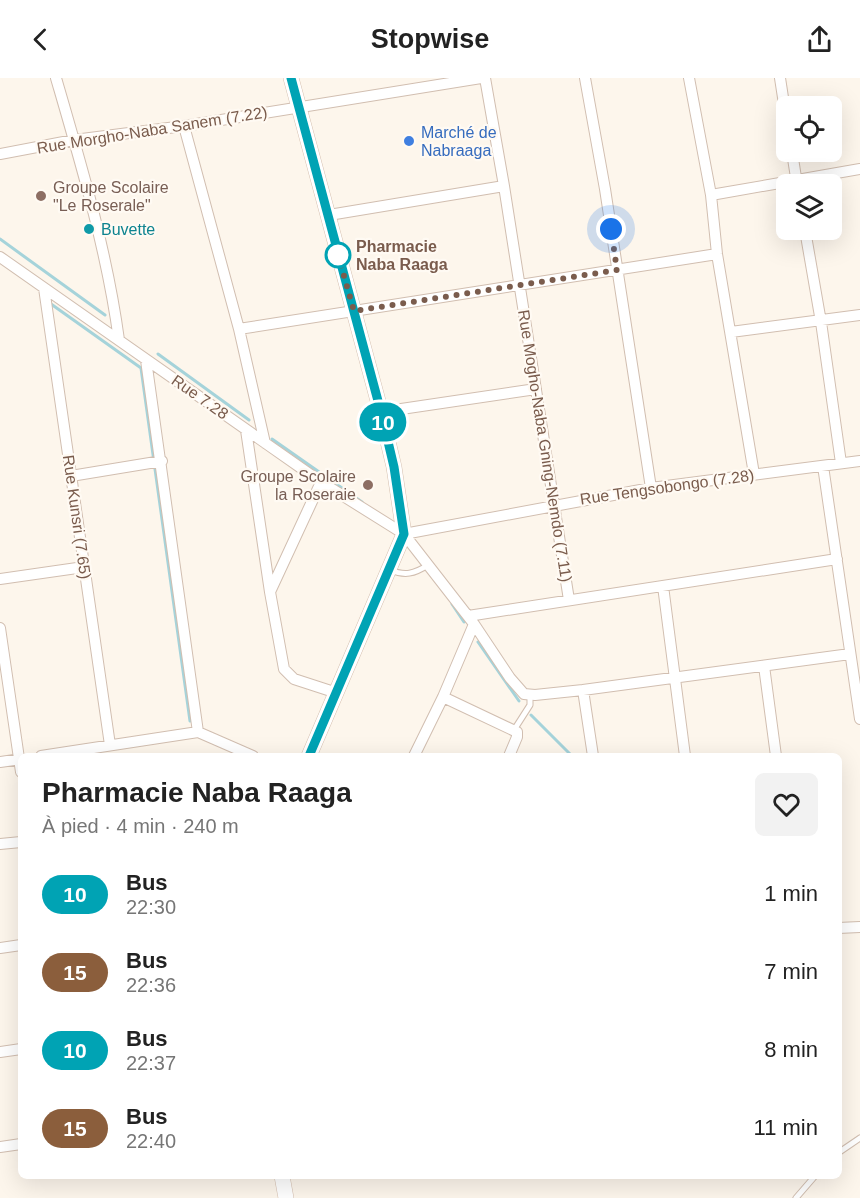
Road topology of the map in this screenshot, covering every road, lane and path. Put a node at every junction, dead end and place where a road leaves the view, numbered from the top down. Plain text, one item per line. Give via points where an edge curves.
1 (56, 78) edge
2 (291, 78) edge
3 (483, 78) edge
4 (585, 78) edge
5 (689, 78) edge
6 (780, 78) edge
7 (783, 96) edge
8 (298, 107) junction
9 (184, 126) junction
10 (74, 140) junction
11 (0, 154) edge
12 (860, 169) edge
13 (838, 174) edge
14 (504, 186) junction
15 (776, 186) edge
16 (711, 195) junction
17 (329, 215) junction
18 (807, 240) edge
19 (717, 254) junction
20 (0, 257) edge
21 (617, 270) junction
22 (519, 285) junction
23 (44, 288) junction
24 (354, 311) junction
25 (860, 315) edge
26 (821, 322) junction
27 (239, 329) junction
28 (730, 332) junction
29 (119, 340) junction
30 (146, 360) junction
31 (536, 389) junction
32 (381, 412) junction
33 (246, 429) junction
34 (265, 443) junction
35 (162, 461) junction
36 (860, 461) edge
37 (841, 463) junction
38 (823, 466) junction
39 (754, 474) junction
40 (71, 476) junction
41 (321, 482) junction
42 (651, 488) junction
43 (554, 504) junction
44 (404, 534) junction
45 (837, 559) junction
46 (428, 565) junction
47 (84, 567) junction
48 (389, 570) junction
49 (0, 579) edge
50 (663, 586) junction
51 (270, 592) junction
52 (569, 600) junction
53 (471, 620) junction
54 (0, 628) edge
55 (850, 654) junction
56 (3, 665) edge
57 (764, 666) junction
58 (674, 678) junction
59 (583, 690) junction
60 (337, 693) junction
61 (530, 695) junction
62 (442, 697) junction
63 (860, 719) edge
64 (514, 730) junction
65 (198, 732) junction
66 (110, 745) junction
67 (19, 753) edge
68 (60, 753) edge
69 (246, 753) edge
70 (310, 753) edge
71 (415, 753) edge
72 (510, 753) edge
73 (593, 753) edge
74 (685, 753) edge
75 (776, 753) edge
76 (18, 759) edge
77 (0, 762) edge
78 (18, 842) edge
79 (0, 844) edge
80 (860, 927) edge
81 (842, 928) edge
82 (18, 945) edge
83 (0, 948) edge
84 (18, 1049) edge
85 (0, 1052) edge
86 (860, 1138) edge
87 (18, 1144) edge
88 (0, 1147) edge
89 (842, 1150) edge
90 (282, 1179) edge
91 (812, 1179) edge
92 (798, 1196) edge
93 (285, 1198) edge
94 (807, 1198) edge

1 - 10 street
2 - 8 street
3 - 8 street, Rue Morgho-Naba Sanem (7.22)
3 - 14 street, Rue Mogho-Naba Gning-Nemdo (7.11)
4 - 21 street
5 - 16 street
6 - 7 street
8 - 9 street, Rue Morgho-Naba Sanem (7.22)
8 - 17 street
9 - 10 street, Rue Morgho-Naba Sanem (7.22)
9 - 27 street
10 - 11 street, Rue Morgho-Naba Sanem (7.22)
10 - 29 street via 110,286
12 - 13 street
14 - 17 street
14 - 22 street, Rue Mogho-Naba Gning-Nemdo (7.11)
15 - 16 street
16 - 19 street
17 - 24 street
18 - 26 street
19 - 21 street
19 - 28 street
20 - 23 street, Rue 7.28
21 - 22 street
21 - 42 street
22 - 24 street
22 - 31 street, Rue Mogho-Naba Gning-Nemdo (7.11)
23 - 29 street, Rue 7.28
23 - 40 street, Rue Kunsri (7.65)
24 - 27 street
24 - 32 street
25 - 26 street
26 - 28 street
26 - 37 street
27 - 34 street
28 - 39 street
29 - 30 street, Rue 7.28
30 - 33 street, Rue 7.28
30 - 35 street
31 - 32 street
31 - 43 street, Rue Mogho-Naba Gning-Nemdo (7.11)
32 - 44 street
33 - 34 street, Rue 7.28
33 - 51 street
34 - 41 street, Rue 7.28
35 - 40 street
35 - 65 street
36 - 37 street, Rue Tengsobongo (7.28)
37 - 38 street, Rue Tengsobongo (7.28)
38 - 39 street, Rue Tengsobongo (7.28)
38 - 45 street
39 - 42 street, Rue Tengsobongo (7.28)
40 - 47 street, Rue Kunsri (7.65)
41 - 44 street, Rue 7.28
41 - 51 street
42 - 43 street, Rue Tengsobongo (7.28)
43 - 44 street, Rue Tengsobongo (7.28)
43 - 52 street, Rue Mogho-Naba Gning-Nemdo (7.11)
44 - 46 street
44 - 48 street
45 - 50 street
45 - 55 street
46 - 48 lane via 402,575
46 - 53 street
47 - 49 street
47 - 66 street, Rue Kunsri (7.65)
48 - 60 street
50 - 52 street
50 - 58 street
51 - 60 street via 285,672 294,679
52 - 53 street
53 - 61 street via 515,685
53 - 62 street
54 - 56 street
55 - 57 street
55 - 63 street
56 - 67 street
57 - 58 street
57 - 75 street
58 - 59 street
58 - 74 street
59 - 61 street
59 - 73 street
60 - 70 street
61 - 64 lane via 530,705
62 - 64 street
62 - 71 street
64 - 72 street via 517,737
65 - 66 street
65 - 69 street
66 - 68 street
76 - 77 street
78 - 79 street
80 - 81 street
82 - 83 street
84 - 85 street
86 - 89 lane
87 - 88 street
90 - 93 street
91 - 92 lane
92 - 94 lane

